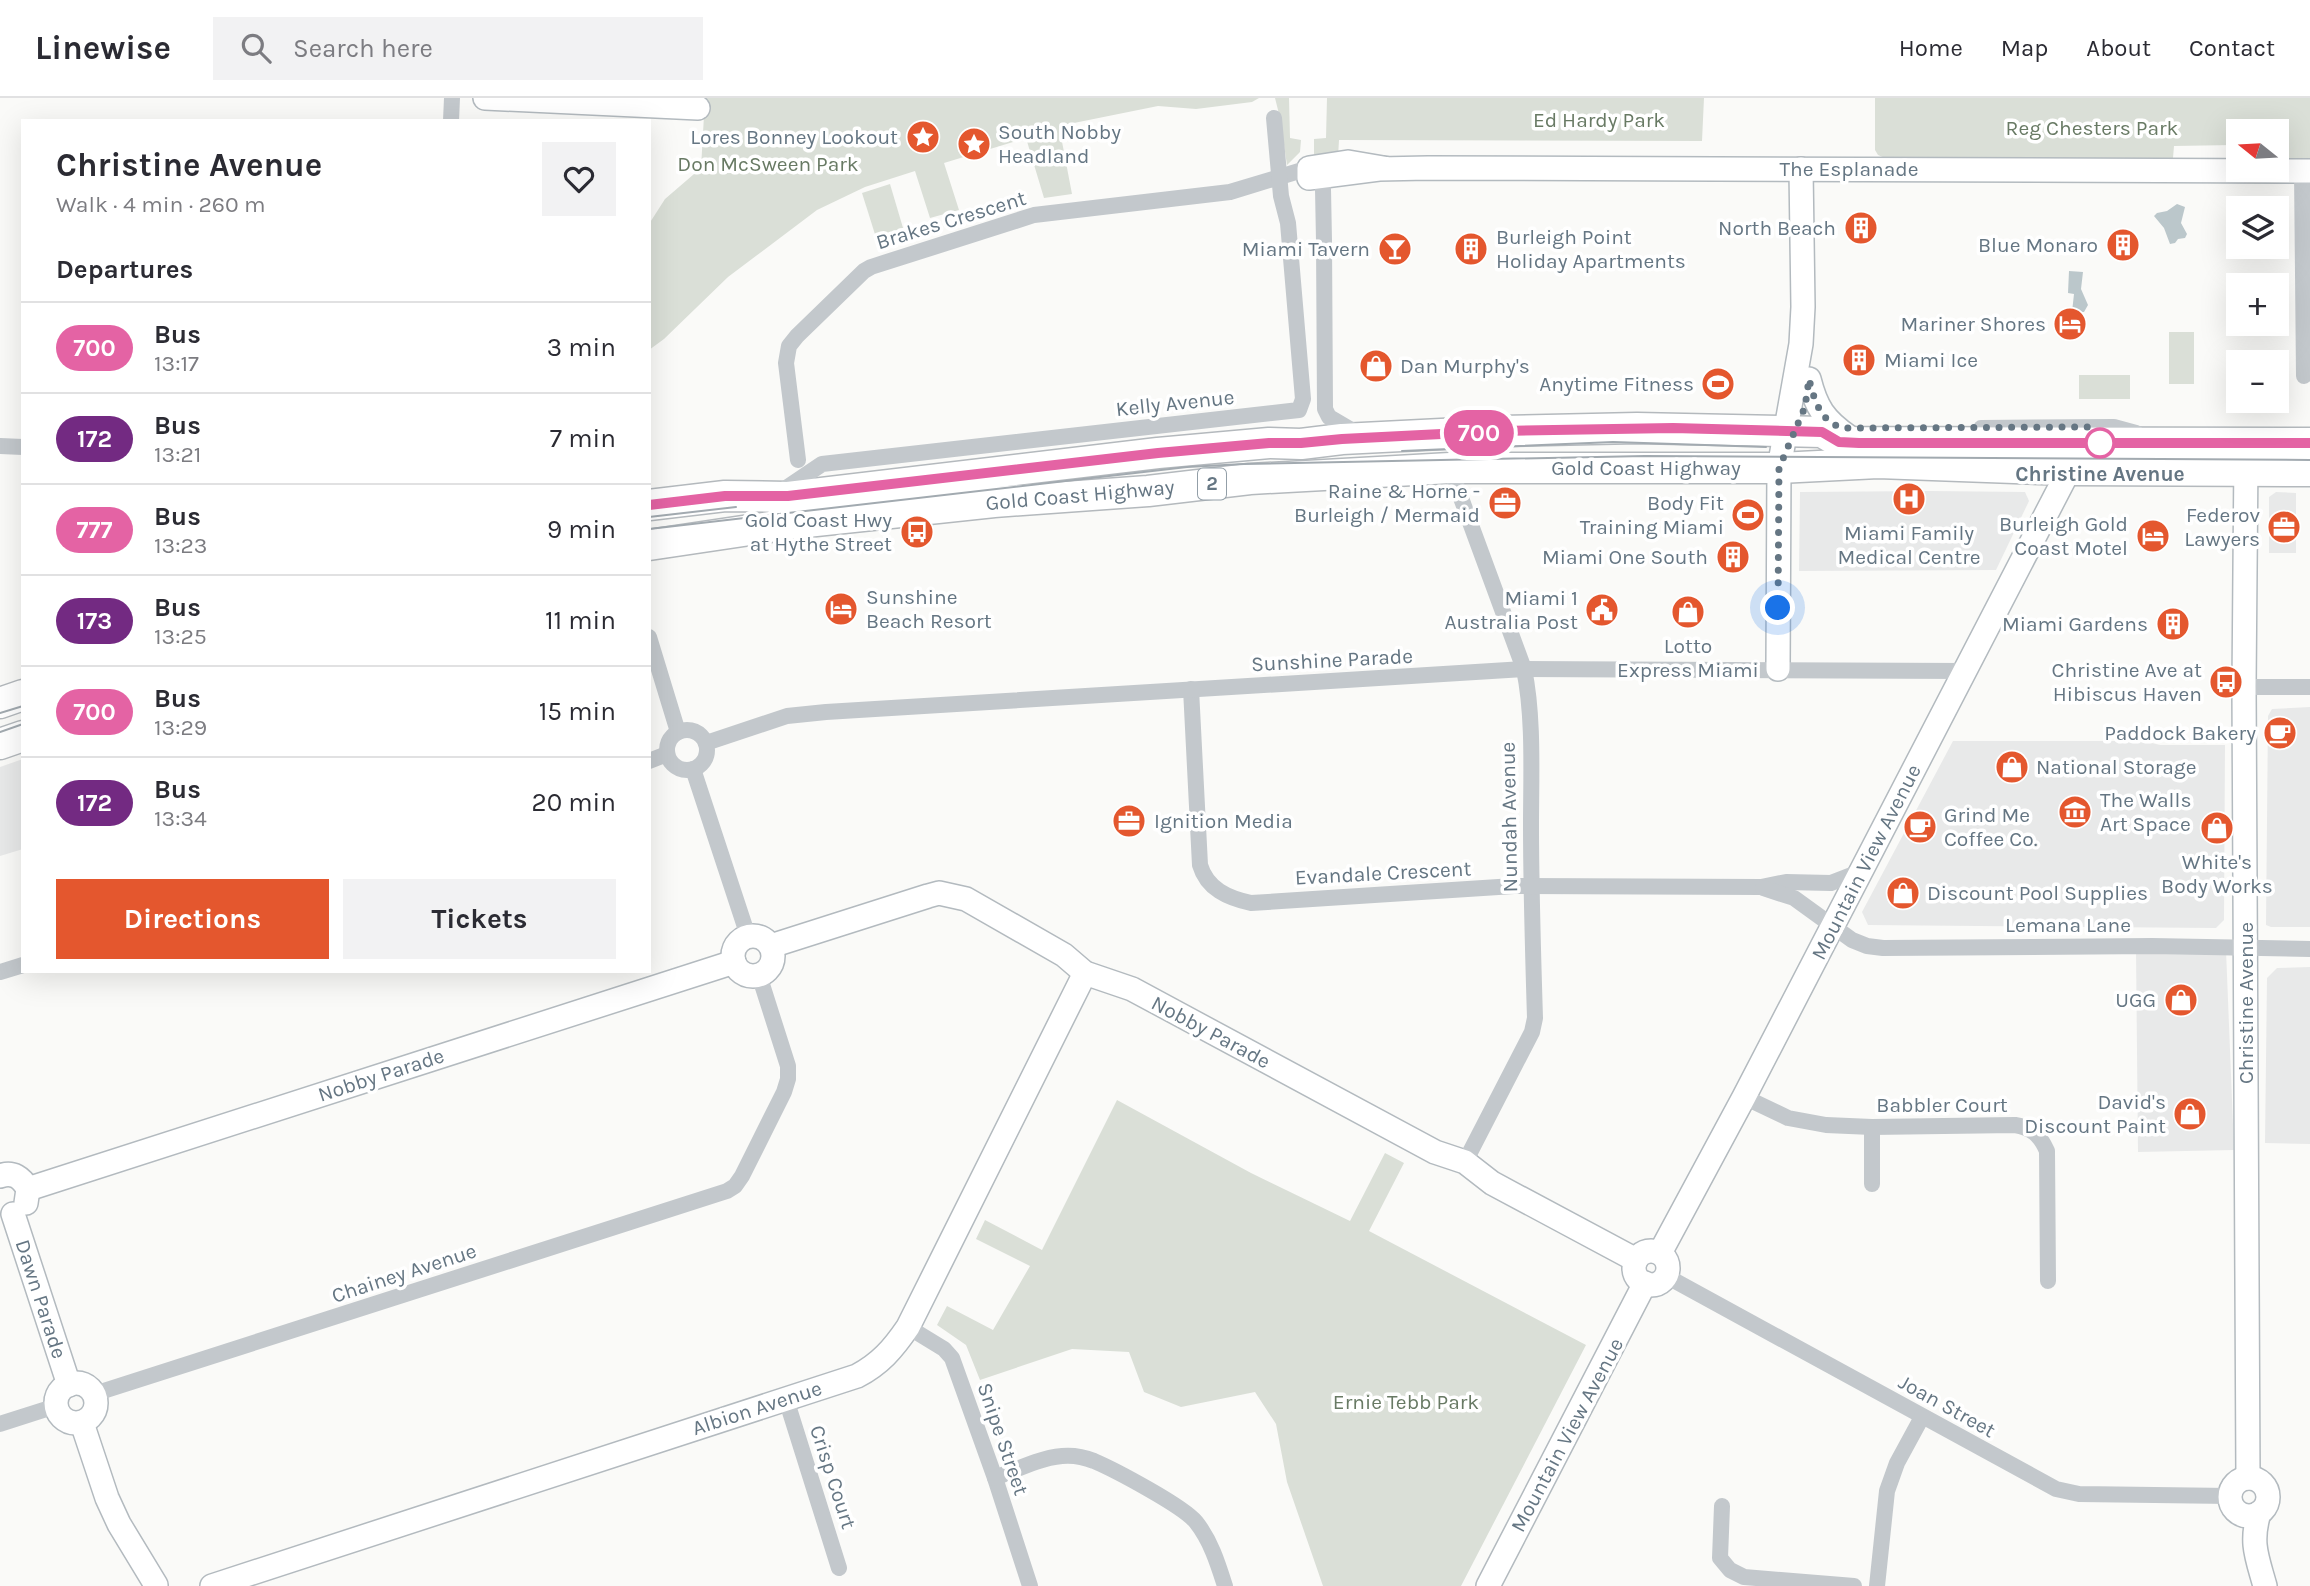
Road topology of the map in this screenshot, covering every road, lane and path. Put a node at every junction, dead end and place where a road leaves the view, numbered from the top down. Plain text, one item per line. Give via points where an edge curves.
1 (452, 98) edge
2 (485, 98) edge
3 (698, 108) dead end
4 (1274, 118) dead end
5 (451, 119) edge
6 (1801, 169) junction
7 (2306, 171) edge
8 (1314, 172) junction
9 (1280, 181) junction
10 (1801, 344) junction
11 (2304, 376) dead end
12 (1809, 379) junction
13 (1791, 430) junction
14 (1856, 435) junction
15 (1366, 438) junction
16 (2310, 443) edge
17 (0, 446) edge
18 (21, 447) edge
19 (2246, 457) junction
20 (797, 460) dead end
21 (1450, 468) junction
22 (1779, 468) junction
23 (2069, 470) junction
24 (2310, 471) edge
25 (773, 496) junction
26 (651, 505) edge
27 (651, 545) edge
28 (651, 644) edge
29 (1524, 669) junction
30 (1778, 669) junction
31 (1965, 671) junction
32 (2244, 687) junction
33 (2310, 687) edge
34 (1191, 690) junction
35 (21, 696) edge
36 (0, 703) edge
37 (678, 732) junction
38 (21, 737) edge
39 (706, 743) junction
40 (0, 744) edge
41 (667, 754) junction
42 (651, 760) edge
43 (693, 769) junction
44 (1862, 871) junction
45 (1531, 886) junction
46 (1761, 887) junction
47 (1833, 926) junction
48 (748, 936) junction
49 (771, 946) junction
50 (2246, 948) junction
51 (2310, 949) edge
52 (734, 962) junction
53 (21, 966) edge
54 (0, 972) edge
55 (1085, 973) junction
56 (759, 975) junction
57 (1744, 1097) junction
58 (1872, 1127) junction
59 (1465, 1162) junction
60 (1, 1173) edge
61 (1871, 1184) dead end
62 (28, 1189) junction
63 (6, 1213) edge
64 (1660, 1253) junction
65 (1636, 1260) junction
66 (1655, 1280) junction
67 (2048, 1281) dead end
68 (908, 1327) junction
69 (69, 1385) junction
70 (94, 1394) junction
71 (786, 1399) junction
72 (56, 1406) junction
73 (1923, 1417) junction
74 (82, 1423) junction
75 (0, 1424) edge
76 (995, 1478) junction
77 (2248, 1478) junction
78 (1722, 1506) dead end
79 (2242, 1508) junction
80 (839, 1567) dead end
81 (161, 1586) edge
82 (212, 1586) edge
83 (1030, 1586) edge
84 (1225, 1586) edge
85 (1489, 1586) edge
86 (1854, 1586) edge
87 (1877, 1586) edge
88 (2249, 1586) edge
89 (2265, 1586) edge

1 - 5 street
2 - 3 street
4 - 9 street, Kelly Avenue
6 - 7 street, The Esplanade
6 - 8 street, The Esplanade via 1389,169 1348,162
6 - 10 street
7 - 11 street
8 - 9 street, Brakes Crescent
8 - 15 street via 1323,188 1326,415
9 - 20 street, Brakes Crescent via 1256,193 1230,192 1034,215 866,270 788,350
9 - 25 street, Kelly Avenue via 1288,223 1303,399 1298,410 822,464
10 - 12 street
10 - 13 street
12 - 13 street via 1805,407
12 - 14 street via 1821,412
13 - 14 highway, Gold Coast Highway / 2
13 - 15 highway, Gold Coast Highway / 2 via 1637,428
13 - 22 street
14 - 19 highway, Gold Coast Highway / 2 via 2153,443
15 - 25 highway, Gold Coast Highway / 2 via 1158,453
16 - 19 highway, Gold Coast Highway / 2
17 - 18 street
19 - 23 highway, Gold Coast Highway / 2
19 - 24 highway, Gold Coast Highway / 2
19 - 32 street, Christine Avenue
21 - 22 highway, Gold Coast Highway / 2
21 - 27 highway, Gold Coast Highway / 2 via 994,502
21 - 29 street, Nundah Avenue
22 - 23 highway, Gold Coast Highway / 2 via 1878,463
22 - 30 street
23 - 31 street, Mountain View Avenue
25 - 26 highway, Gold Coast Highway / 2
28 - 37 street
29 - 30 street, Sunshine Parade
29 - 34 street, Sunshine Parade
29 - 45 street, Nundah Avenue
30 - 31 street, Sunshine Parade
31 - 44 street, Mountain View Avenue
32 - 33 street
32 - 50 street, Christine Avenue
34 - 39 street, Sunshine Parade via 787,716
34 - 45 street, Evandale Crescent via 1200,864 1203,876 1219,891 1251,903
35 - 36 highway
37 - 39 street via 698,733
37 - 41 street via 669,741
38 - 40 highway
39 - 43 street via 703,762
41 - 42 street
41 - 43 street via 679,769
43 - 48 street
44 - 46 street, Evandale Crescent via 1831,883 1786,882
44 - 47 street, Mountain View Avenue
45 - 46 street, Evandale Crescent
45 - 59 street, Nundah Avenue via 1532,1032
46 - 47 street, Evandale Crescent via 1794,898
47 - 50 street, Lemana Lane via 1859,943 1884,948
47 - 57 street, Mountain View Avenue
48 - 49 street via 761,937
48 - 52 street via 734,949
49 - 55 street, Nobby Parade via 940,893 980,906 1064,955
49 - 56 street via 772,964
50 - 51 street, Lemana Lane
50 - 77 street, Christine Avenue
52 - 56 street via 747,975
52 - 62 street, Nobby Parade
53 - 54 street
55 - 59 street, Nobby Parade via 1132,989 1435,1152
55 - 68 street, Albion Avenue
56 - 70 street, Chainey Avenue via 788,1079 735,1186
57 - 58 street, Babbler Court via 1797,1120
57 - 64 street, Mountain View Avenue
58 - 61 street
58 - 67 street, Babbler Court via 2015,1125 2037,1134 2047,1151
59 - 65 street, Nobby Parade via 1492,1183
60 - 62 street via 20,1178
62 - 63 street via 21,1210
63 - 69 street, Dawn Parade
64 - 65 street via 1648,1251
64 - 66 street via 1668,1266
65 - 66 street via 1637,1277
66 - 73 street, Joan Street
66 - 85 street, Mountain View Avenue
68 - 71 street, Albion Avenue via 886,1357 867,1370
68 - 76 street, Snipe Street via 952,1358
69 - 70 street via 80,1383
69 - 72 street via 61,1391
70 - 74 street via 94,1413
71 - 80 street, Crisp Court
71 - 82 street, Albion Avenue
72 - 74 street via 67,1421
72 - 75 street
73 - 79 street, Joan Street via 2056,1489
73 - 87 street via 1887,1491
74 - 81 street via 119,1524
76 - 83 street, Snipe Street
76 - 84 street via 1063,1456 1094,1461 1196,1522
77 - 79 street via 2234,1485
77 - 79 street via 2260,1482 2267,1492 2267,1504
78 - 86 street via 1720,1558 1730,1570 1744,1577
79 - 88 street
79 - 89 street via 2255,1526 2254,1544

